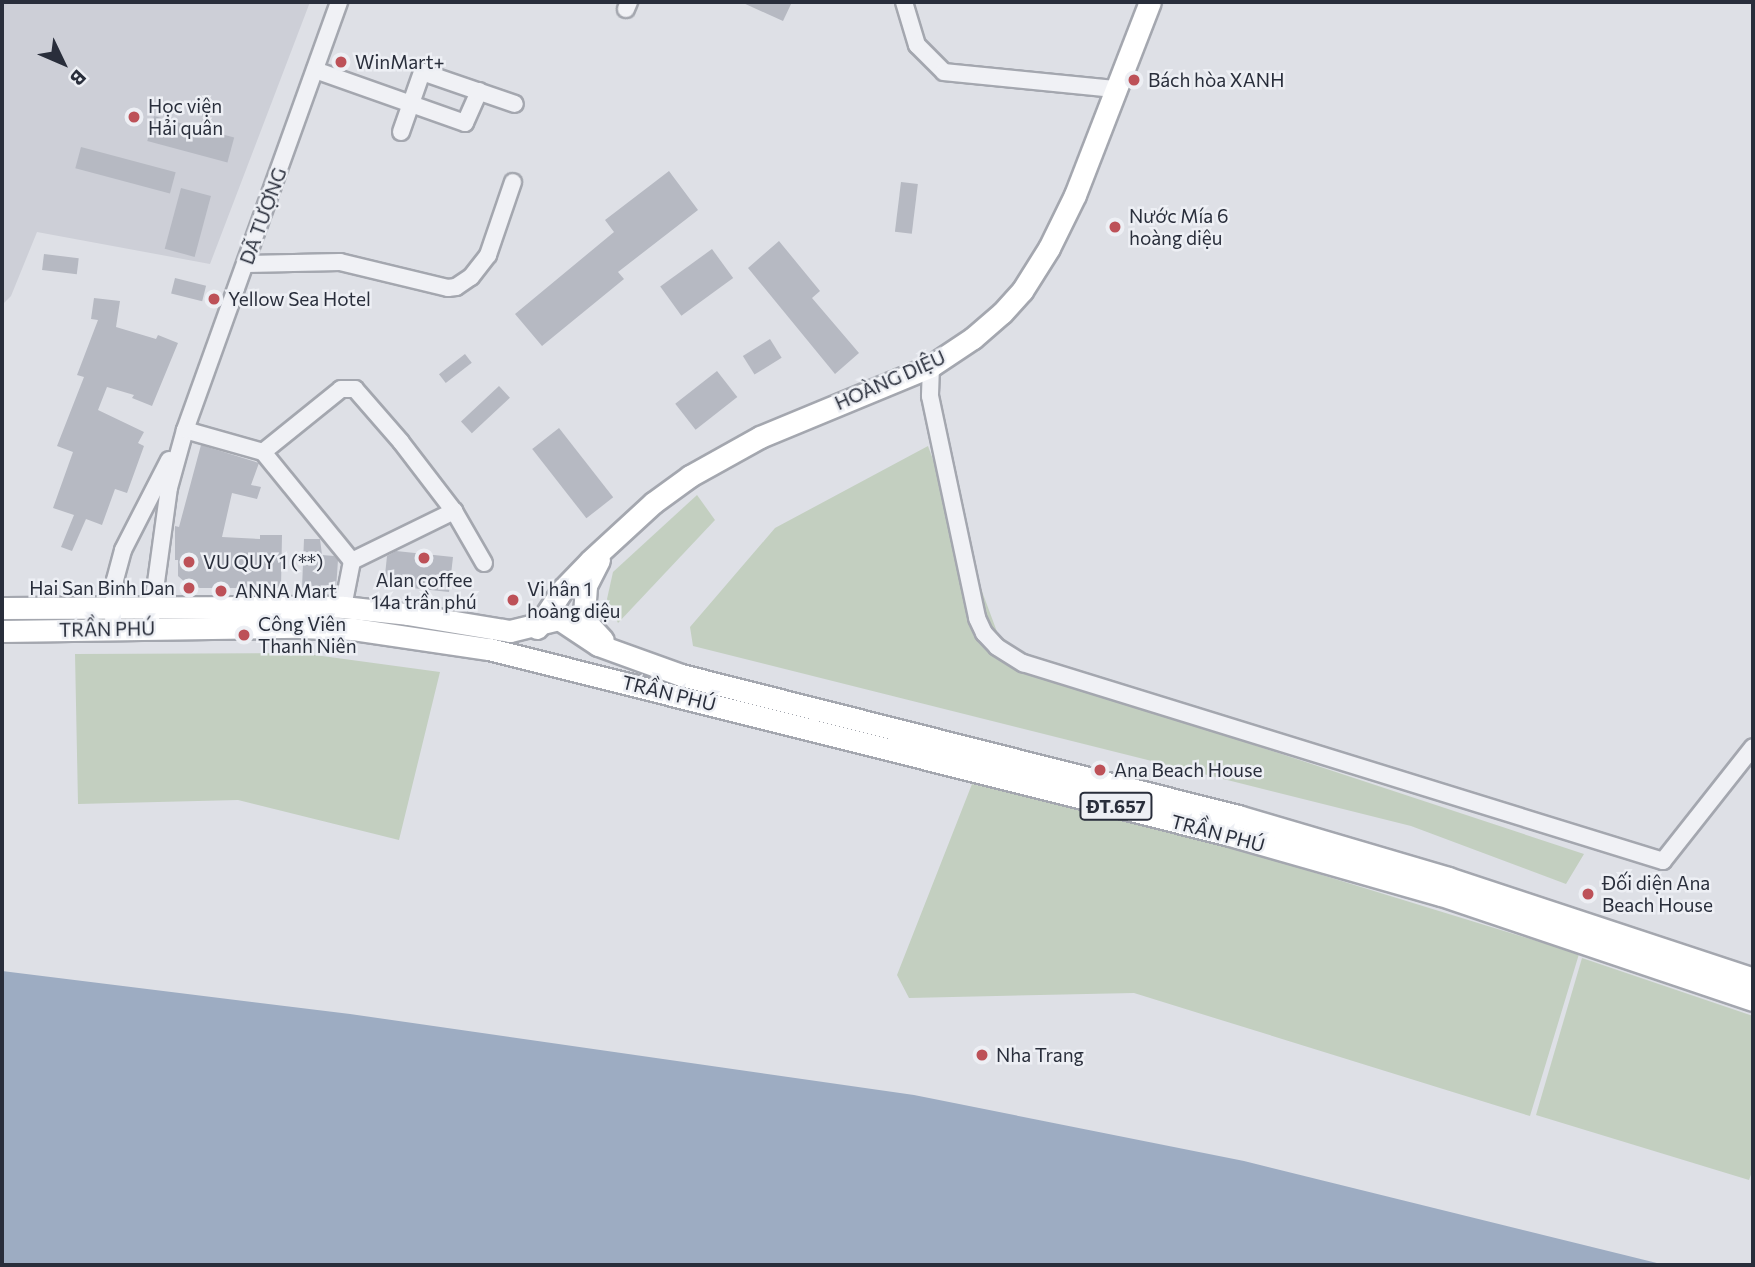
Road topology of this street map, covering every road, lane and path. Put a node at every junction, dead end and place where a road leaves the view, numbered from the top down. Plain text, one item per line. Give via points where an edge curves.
1 (339, 2) edge
2 (904, 2) edge
3 (1150, 2) edge
4 (315, 70) junction
5 (1114, 89) junction
6 (479, 91) junction
7 (410, 103) junction
8 (516, 104) dead end
9 (401, 132) dead end
10 (513, 182) dead end
11 (247, 264) junction
12 (930, 366) junction
13 (185, 430) junction
14 (263, 452) junction
15 (454, 511) junction
16 (608, 547) junction
17 (352, 561) junction
18 (484, 563) dead end
19 (563, 589) junction
20 (112, 606) junction
21 (151, 606) junction
22 (343, 607) junction
23 (2, 608) edge
24 (538, 625) junction
25 (572, 627) junction
26 (151, 628) junction
27 (114, 629) junction
28 (491, 629) junction
29 (2, 631) edge
30 (620, 653) junction
31 (549, 664) junction
32 (1753, 747) edge
33 (1676, 963) junction
34 (1753, 979) edge
35 (1753, 1000) edge

1 - 4 street, DÃ TƯỢNG
2 - 5 street via 918,45 944,72
3 - 5 main road, HOÀNG DIỆU
4 - 7 street
4 - 11 street, DÃ TƯỢNG
5 - 12 main road, HOÀNG DIỆU via 1075,195 1022,291 989,325
6 - 7 street via 422,72
6 - 7 street via 465,123
6 - 8 street
7 - 9 street
10 - 11 street via 488,255 471,277 456,287 340,262
11 - 13 street, DÃ TƯỢNG
12 - 16 main road, HOÀNG DIỆU via 728,453 653,503
12 - 32 street via 930,396 977,618 984,634 1008,656 1662,861
13 - 14 street
13 - 20 street, DÃ TƯỢNG via 123,550
13 - 21 street, DÃ TƯỢNG via 169,488
14 - 15 street via 348,387 355,389
14 - 17 street
15 - 17 street
15 - 18 street
16 - 19 main road, HOÀNG DIỆU
16 - 25 main road, HOÀNG DIỆU via 581,585 571,612
16 - 30 main road via 586,586 584,613 596,635
17 - 22 street
19 - 24 main road, HOÀNG DIỆU
19 - 28 main road via 531,614
20 - 21 main road, TRẦN PHÚ / ĐT.657
20 - 23 main road, TRẦN PHÚ / ĐT.657
20 - 27 street, DÃ TƯỢNG
21 - 22 main road, TRẦN PHÚ / ĐT.657
21 - 26 street, DÃ TƯỢNG
22 - 28 main road, TRẦN PHÚ / ĐT.657
24 - 25 main road, ĐT.657 via 552,619
24 - 28 main road, TRẦN PHÚ / ĐT.657 via 525,630
24 - 31 main road via 531,646
25 - 30 main road, TRẦN PHÚ / ĐT.657 via 585,639
25 - 31 main road via 576,649 567,660
26 - 27 main road, TRẦN PHÚ / ĐT.657
26 - 31 main road, TRẦN PHÚ / ĐT.657 via 353,629 489,649
27 - 29 main road, TRẦN PHÚ / ĐT.657
30 - 33 main road, TRẦN PHÚ / ĐT.657 via 681,675 1238,816 1448,878
31 - 33 main road, TRẦN PHÚ / ĐT.657 via 1230,835
33 - 34 main road, TRẦN PHÚ / ĐT.657
33 - 35 main road, TRẦN PHÚ / ĐT.657

